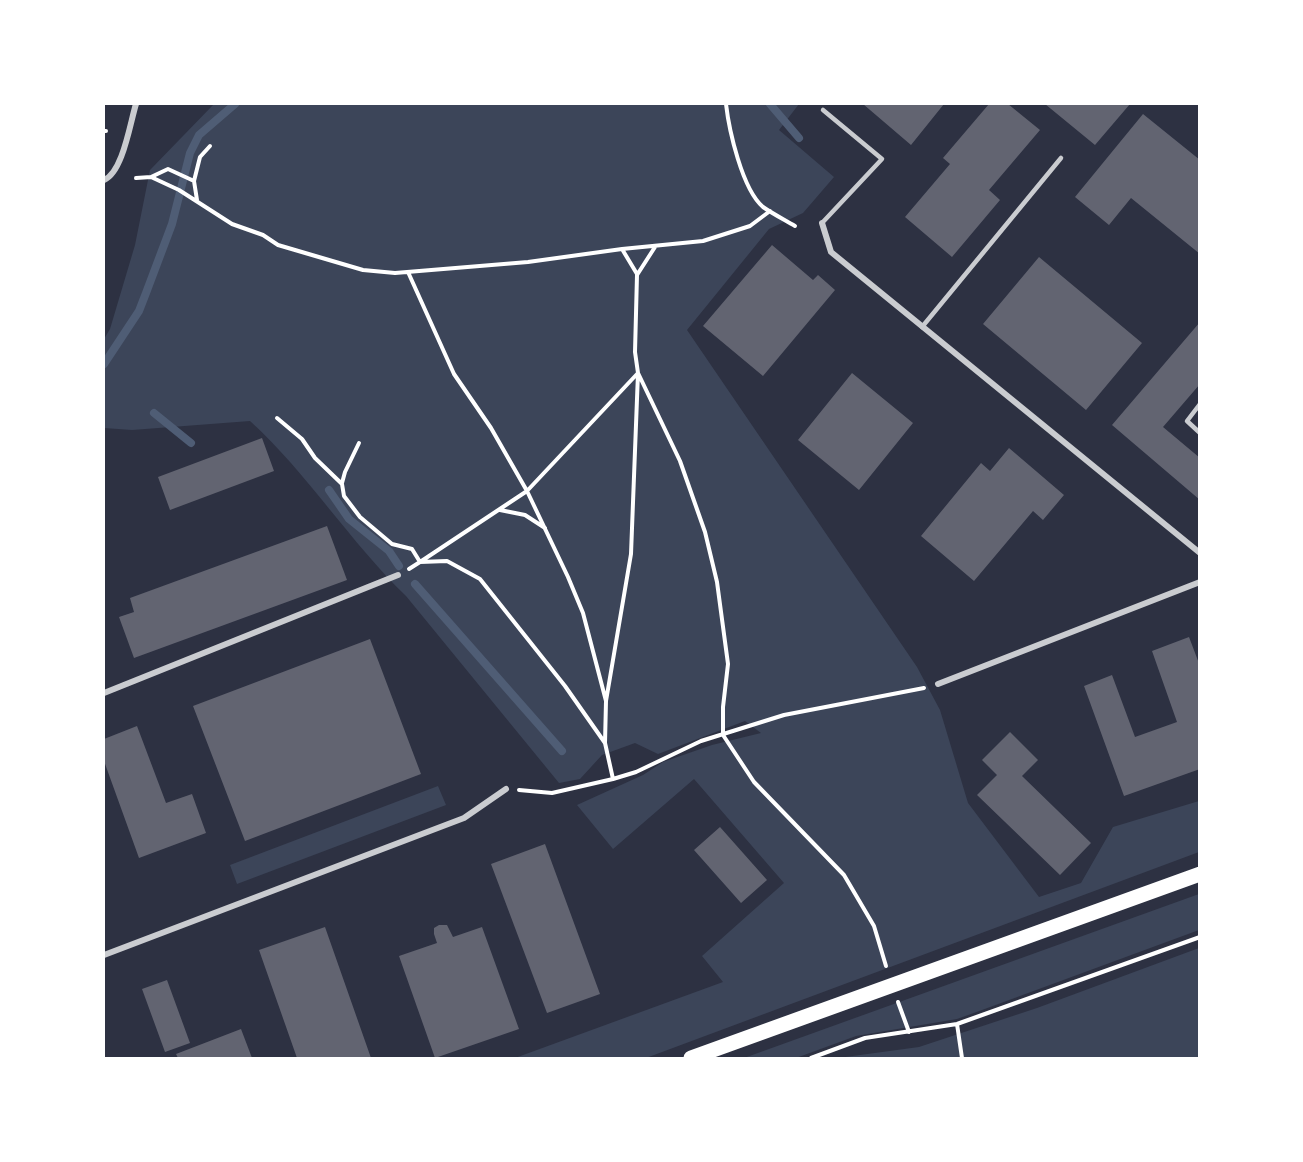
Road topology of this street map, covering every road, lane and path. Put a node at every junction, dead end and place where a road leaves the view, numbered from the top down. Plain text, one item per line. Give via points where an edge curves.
1 (136, 104) edge
2 (726, 104) edge
3 (823, 110) dead end
4 (210, 146) dead end
5 (1061, 158) dead end
6 (151, 177) junction
7 (136, 178) dead end
8 (104, 180) edge
9 (195, 181) junction
10 (197, 200) junction
11 (771, 211) junction
12 (822, 223) joint
13 (795, 226) dead end
14 (655, 247) junction
15 (622, 249) junction
16 (408, 272) junction
17 (637, 275) junction
18 (922, 327) junction
19 (638, 373) junction
20 (1200, 404) edge
21 (277, 418) dead end
22 (1200, 433) edge
23 (359, 443) dead end
24 (342, 484) junction
25 (527, 491) junction
26 (500, 510) junction
27 (546, 529) junction
28 (1200, 553) edge
29 (420, 562) junction
30 (398, 575) joint
31 (1200, 582) edge
32 (938, 684) joint
33 (104, 693) edge
34 (606, 701) junction
35 (723, 735) junction
36 (605, 743) junction
37 (613, 779) junction
38 (506, 789) joint
39 (1200, 874) edge
40 (1200, 937) edge
41 (104, 955) edge
42 (892, 985) junction
43 (957, 1024) junction
44 (909, 1032) junction
45 (962, 1058) edge
46 (691, 1059) edge
47 (811, 1059) edge

1 - 8 street via 119,163
2 - 11 path via 735,154 756,199
3 - 12 lane via 882,159
4 - 9 path via 200,157
5 - 18 lane
6 - 7 path
6 - 9 path via 168,169
6 - 10 path
9 - 10 path
10 - 16 path via 232,224 278,245 363,270
11 - 13 path
11 - 14 path via 750,226 725,235
12 - 18 street via 831,252
14 - 15 path
14 - 17 path
15 - 16 path
15 - 17 path
16 - 25 path via 454,374
17 - 19 path
18 - 28 street
19 - 25 path
19 - 34 path via 631,554
19 - 35 path via 680,461 705,532 717,582 728,664
20 - 22 lane via 1188,421
21 - 24 path via 302,439
23 - 24 path
24 - 29 path via 344,496 360,517 392,544 412,549
25 - 26 path
25 - 27 path
26 - 27 path via 525,515
26 - 29 path
27 - 34 path via 583,613
29 - 30 path
29 - 36 path via 447,561 480,579
30 - 33 street
31 - 32 street
32 - 35 path via 784,715
34 - 36 path
35 - 37 path
35 - 42 path via 754,782 844,875 874,926
36 - 37 path
37 - 38 path via 552,793
38 - 41 street via 464,818
39 - 42 main road
40 - 43 path
42 - 44 path
42 - 46 main road
43 - 44 path
43 - 45 path
44 - 47 path via 865,1038

